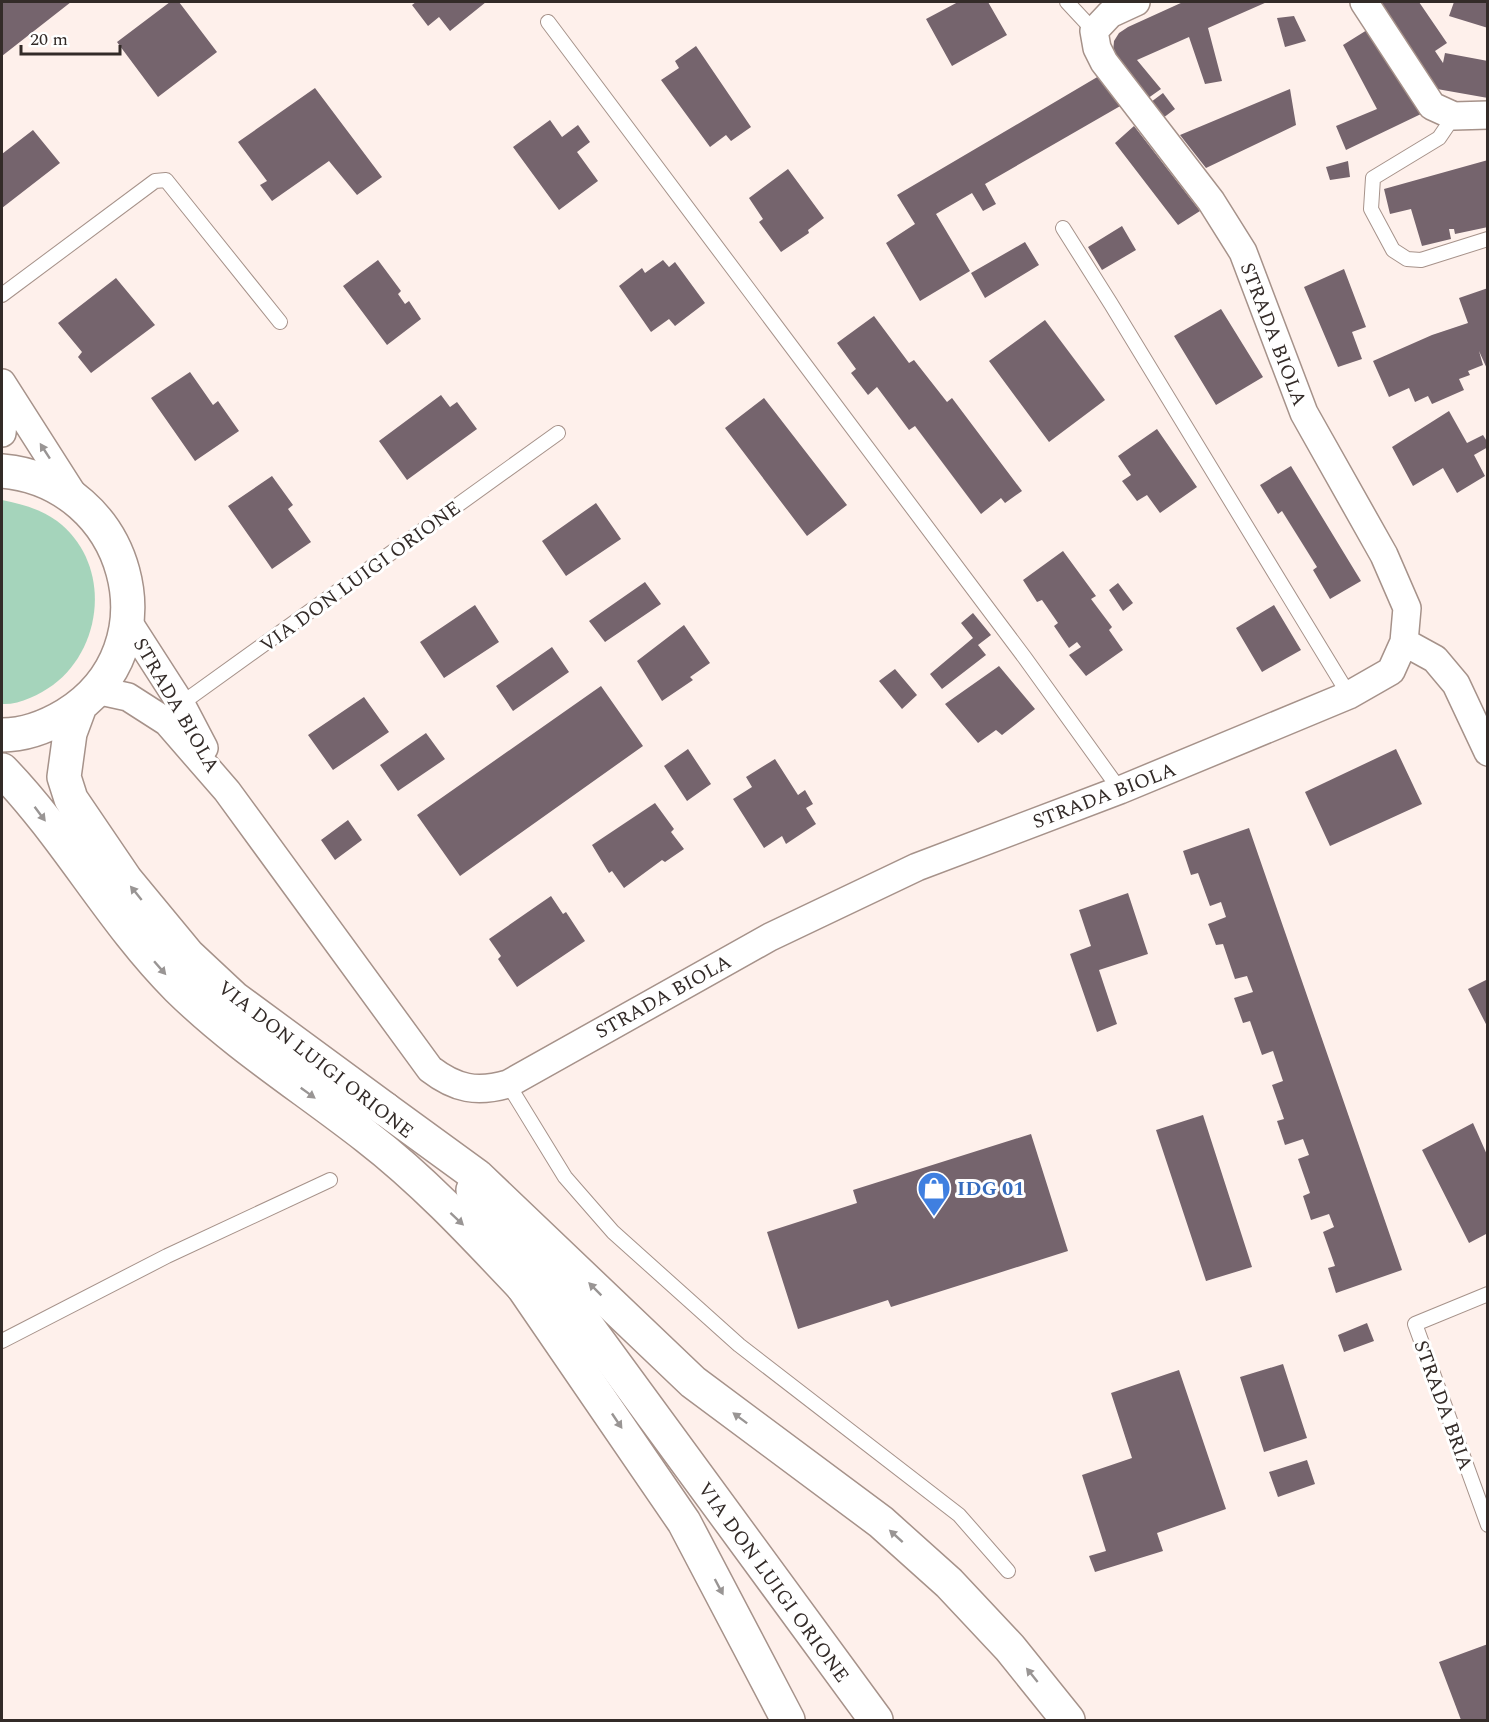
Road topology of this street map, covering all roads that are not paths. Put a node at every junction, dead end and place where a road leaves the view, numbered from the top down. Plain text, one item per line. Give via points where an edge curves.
1 (1067, 2) edge
2 (1136, 2) edge
3 (1364, 2) edge
4 (548, 22) dead end
5 (1094, 31) junction
6 (1488, 115) edge
7 (1454, 116) junction
8 (1063, 228) dead end
9 (1488, 239) edge
10 (2, 295) edge
11 (280, 322) dead end
12 (2, 383) edge
13 (2, 396) edge
14 (2, 433) edge
15 (558, 433) dead end
16 (2, 471) edge
17 (77, 500) junction
18 (127, 620) junction
19 (1404, 642) junction
20 (1349, 695) junction
21 (88, 698) junction
22 (171, 711) junction
23 (2, 735) edge
24 (1488, 752) edge
25 (2, 770) edge
26 (1120, 790) junction
27 (508, 1084) junction
28 (385, 1109) junction
29 (330, 1180) dead end
30 (523, 1287) junction
31 (1488, 1294) edge
32 (2, 1341) edge
33 (672, 1444) junction
34 (1488, 1526) edge
35 (1008, 1571) dead end
36 (788, 1720) edge
37 (876, 1720) edge
38 (1068, 1720) edge

1 - 5 lane
2 - 5 street via 1110,14
3 - 7 street via 1432,106
4 - 26 lane via 1018,648
5 - 19 street, STRADA BIOLA via 1104,62 1211,201 1243,252 1304,413 1384,555 1407,608
6 - 7 street
7 - 9 lane via 1439,138 1373,178 1371,209 1393,250 1407,259 1421,260
8 - 20 lane
10 - 11 lane via 155,181 166,180
17 -> 12 street
13 - 14 street
15 - 22 lane, VIA DON LUIGI ORIONE
16 - 17 main road via 24,473 60,487
17 - 18 main road via 91,511 114,544 126,580
18 - 21 main road via 117,657
18 - 22 street, STRADA BIOLA
19 - 20 street, STRADA BIOLA via 1391,670
19 - 24 street via 1435,659 1456,684
20 - 26 street, STRADA BIOLA
21 - 22 street, STRADA BIOLA via 128,697
21 - 23 main road via 50,725
28 -> 21 main road, VIA DON LUIGI ORIONE via 234,998 188,955 126,880 71,799 64,777 70,733
22 - 27 street, STRADA BIOLA via 430,1069 447,1082 467,1089 488,1090
25 -> 30 main road, VIA DON LUIGI ORIONE via 176,986 221,1029 369,1138 463,1224
26 - 27 street, STRADA BIOLA via 917,867 770,937
27 - 35 lane via 565,1177 613,1232 739,1345 959,1515
28 - 33 main road, VIA DON LUIGI ORIONE via 472,1189 555,1282
38 -> 28 main road via 1010,1648 949,1583 881,1522 693,1382 477,1176
29 - 32 lane via 167,1256
30 - 33 main road, VIA DON LUIGI ORIONE
30 -> 36 main road via 684,1522
31 - 34 lane, STRADA BRIA via 1415,1324
33 - 37 main road, VIA DON LUIGI ORIONE

